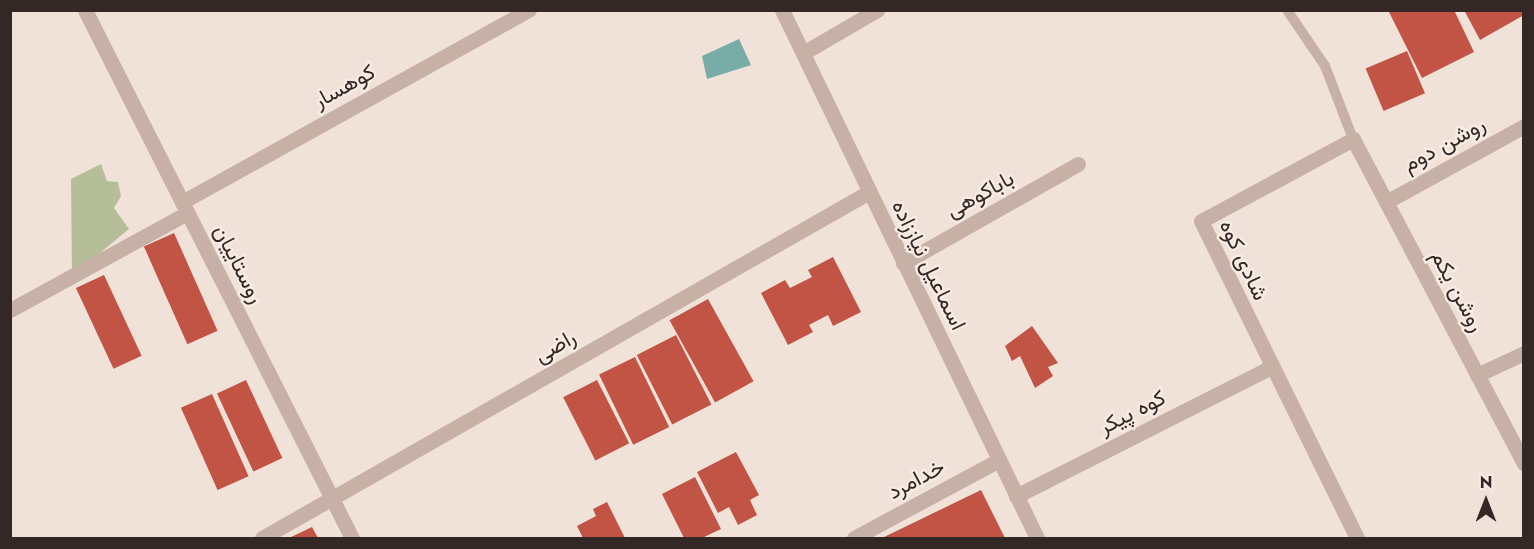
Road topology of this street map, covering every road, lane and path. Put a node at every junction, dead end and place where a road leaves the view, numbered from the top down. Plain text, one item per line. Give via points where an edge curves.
1 (85, 10) edge
2 (529, 10) edge
3 (782, 10) edge
4 (877, 10) edge
5 (1287, 10) edge
6 (803, 53) junction
7 (1524, 126) edge
8 (1353, 139) junction
9 (1078, 164) dead end
10 (869, 192) junction
11 (1386, 202) junction
12 (184, 207) junction
13 (903, 263) junction
14 (10, 310) edge
15 (1524, 352) edge
16 (1269, 369) junction
17 (1477, 375) junction
18 (999, 460) junction
19 (1524, 464) edge
20 (1016, 496) junction
21 (332, 499) junction
22 (262, 538) edge
23 (352, 538) edge
24 (854, 538) edge
25 (1037, 538) edge
26 (1357, 538) edge

1 - 12 street, روستاییان
2 - 12 street, کوهسار
3 - 6 street, اسماعیل نیاززاده
4 - 6 street
5 - 8 lane via 1325,66
6 - 10 street, اسماعیل نیاززاده
7 - 11 street, روشن دوم
8 - 11 street, روشن یکم
8 - 16 street, شادی کوه via 1201,221
9 - 13 street, باباکوهی
10 - 13 street, اسماعیل نیاززاده
10 - 21 street, راضی
11 - 17 street, روشن یکم
12 - 14 street, کوهسار
12 - 21 street, روستاییان
13 - 18 street, اسماعیل نیاززاده
15 - 17 street
16 - 20 street, کوه پیکر
16 - 26 street, شادی کوه
17 - 19 street, روشن یکم
18 - 20 street, اسماعیل نیاززاده
18 - 24 street, خدامرد
20 - 25 street, اسماعیل نیاززاده
21 - 22 street, راضی
21 - 23 street, روستاییان

